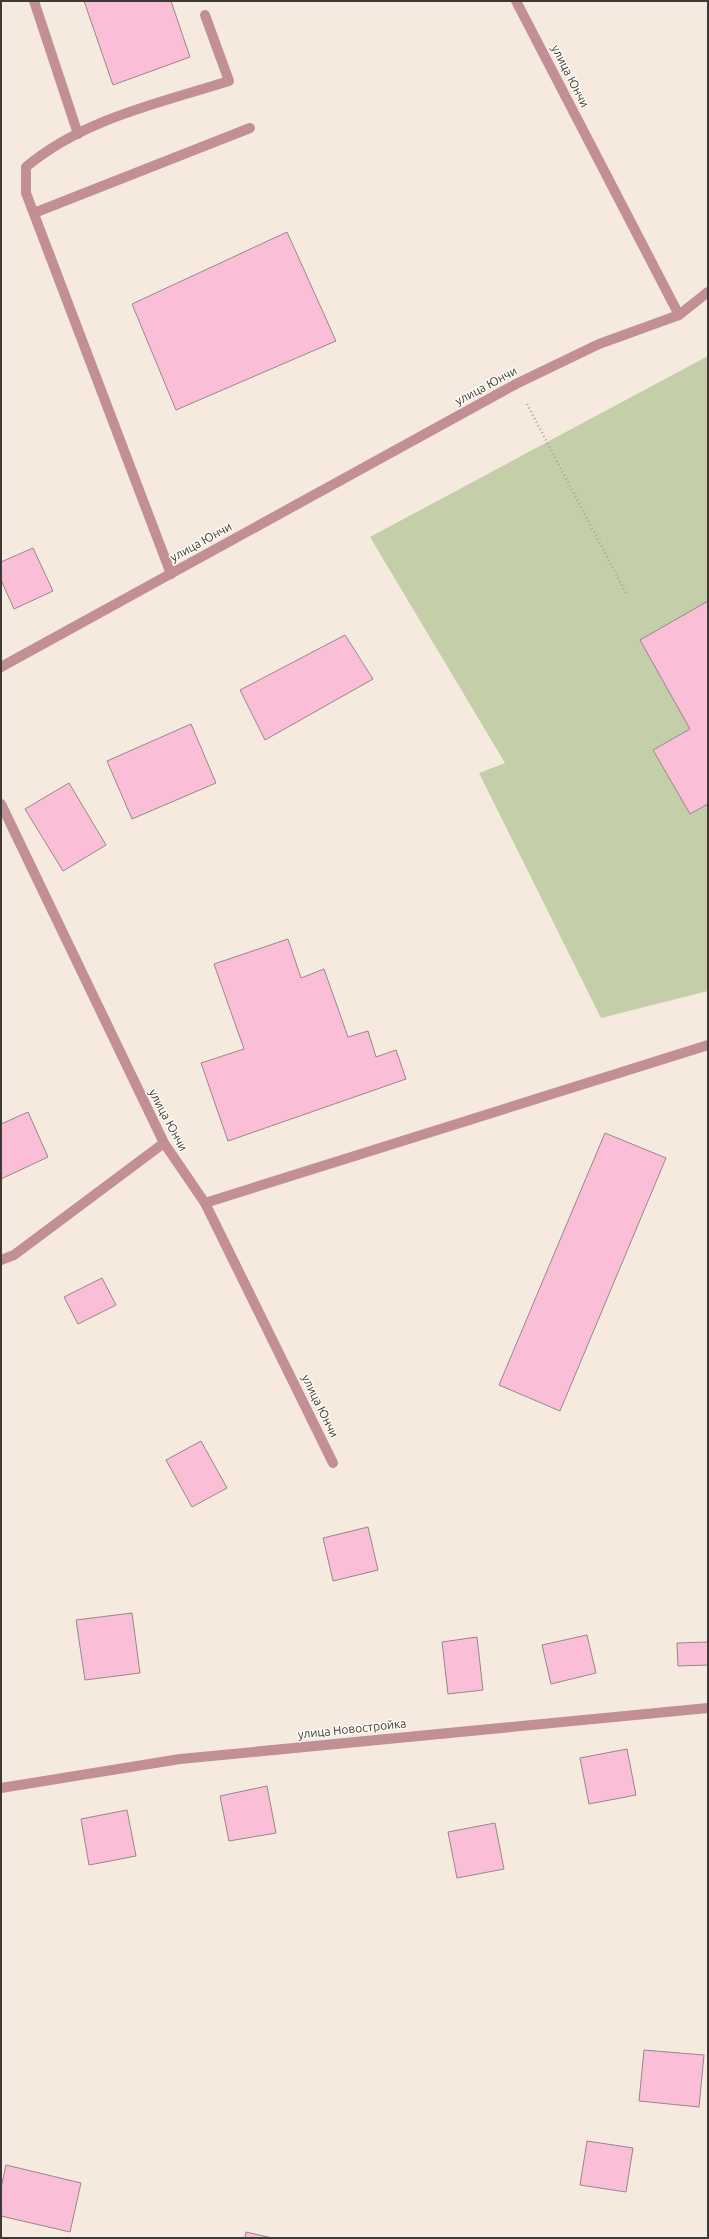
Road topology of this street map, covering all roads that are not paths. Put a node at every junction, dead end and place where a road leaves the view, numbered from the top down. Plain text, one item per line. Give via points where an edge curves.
1 (34, 1) edge
2 (516, 1) edge
3 (205, 15) dead end
4 (250, 128) dead end
5 (78, 134) junction
6 (34, 213) junction
7 (708, 292) edge
8 (680, 315) junction
9 (171, 574) junction
10 (1, 667) edge
11 (1, 804) edge
12 (708, 1045) edge
13 (164, 1143) junction
14 (205, 1202) junction
15 (1, 1260) edge
16 (334, 1463) dead end
17 (708, 1708) edge
18 (1, 1788) edge

1 - 5 street
2 - 8 street, улица Юнчи
3 - 5 street via 229,81 108,119
4 - 6 street
5 - 6 street via 44,152 26,167 26,193
6 - 9 street
7 - 8 street
8 - 9 street, улица Юнчи via 599,344 516,384
9 - 10 street, улица Юнчи
11 - 13 street, улица Юнчи
12 - 14 street
13 - 14 street, улица Юнчи
13 - 15 street via 14,1256
14 - 16 street, улица Юнчи
17 - 18 street, улица Новостройка via 180,1759

